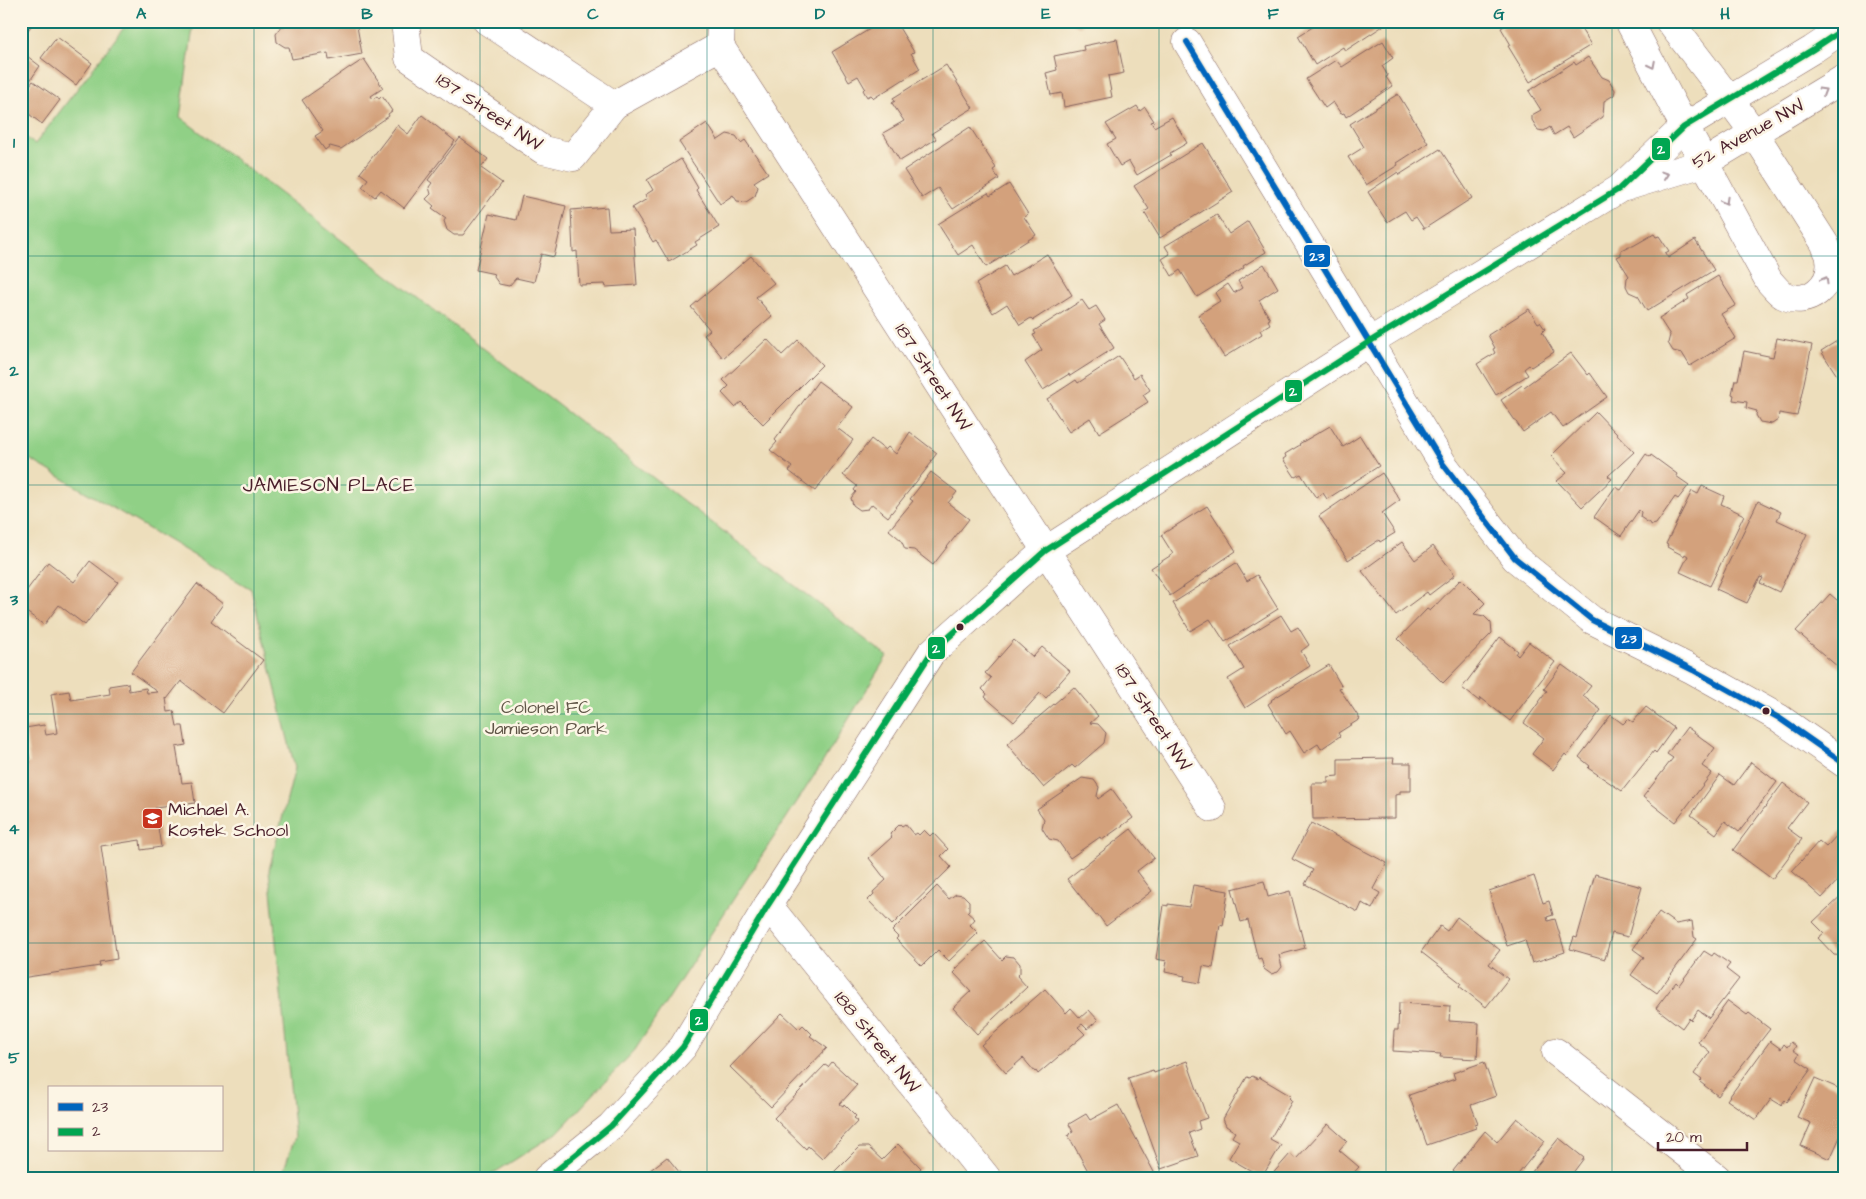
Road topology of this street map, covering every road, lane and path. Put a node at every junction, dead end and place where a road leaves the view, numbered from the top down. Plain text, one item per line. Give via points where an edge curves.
1 (405, 21) edge
2 (487, 21) edge
3 (1629, 21) edge
4 (1668, 21) edge
5 (1845, 28) edge
6 (720, 34) edge
7 (1187, 42) dead end
8 (1845, 78) edge
9 (1730, 99) junction
10 (614, 105) junction
11 (1684, 127) junction
12 (1754, 133) junction
13 (1704, 163) junction
14 (1618, 189) junction
15 (1370, 342) junction
16 (1045, 551) junction
17 (1845, 764) edge
18 (1212, 808) dead end
19 (768, 906) junction
20 (1556, 1052) dead end
21 (546, 1178) edge
22 (987, 1178) edge
23 (1717, 1178) edge

1 - 10 street, 187 Street NW via 409,58 543,150 573,158
2 - 10 street
3 -> 11 street
4 - 9 street
5 - 9 street, 52 Avenue NW
6 - 10 street, 187 Street NW
6 - 16 street, 187 Street NW
7 - 15 street
12 -> 8 street, 52 Avenue NW
9 - 11 street, 52 Avenue NW
9 - 12 street
11 - 13 street
11 - 14 street, 52 Avenue NW
12 - 13 street, 52 Avenue NW
13 -> 12 street via 1769,281 1783,294 1803,299 1816,295 1829,276 1830,259 1825,244
14 -> 13 street, 52 Avenue NW
14 - 15 street, 52 Avenue NW
15 - 16 street, 52 Avenue NW
15 - 17 street via 1443,464 1515,558 1592,620 1693,670 1779,718
16 - 18 street, 187 Street NW
16 - 19 street, 52 Avenue NW via 931,654
19 - 21 street, 52 Avenue NW via 682,1047 611,1126
19 - 22 street, 188 Street NW
20 - 23 street

